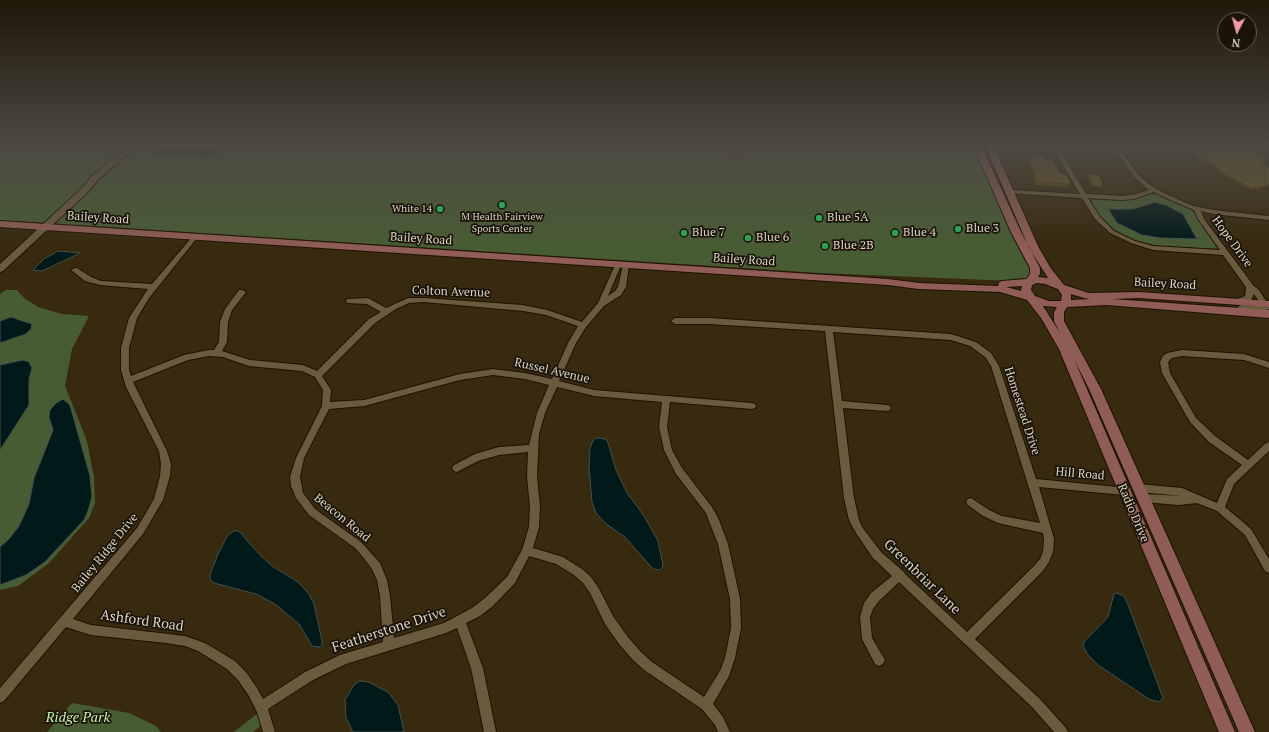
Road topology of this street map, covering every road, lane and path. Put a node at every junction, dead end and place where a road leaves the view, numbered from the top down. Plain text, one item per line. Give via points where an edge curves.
1 (94, 179) edge
2 (99, 179) edge
3 (992, 179) edge
4 (1004, 179) edge
5 (1073, 179) edge
6 (1141, 179) edge
7 (85, 190) junction
8 (1154, 190) junction
9 (1010, 192) junction
10 (1085, 197) junction
11 (1197, 208) junction
12 (1269, 218) edge
13 (0, 224) edge
14 (45, 227) junction
15 (194, 237) junction
16 (1225, 253) junction
17 (622, 265) junction
18 (0, 269) edge
19 (76, 270) dead end
20 (888, 282) junction
21 (1029, 282) junction
22 (153, 287) junction
23 (1061, 287) junction
24 (1250, 287) junction
25 (242, 292) dead end
26 (1031, 298) junction
27 (350, 301) dead end
28 (1238, 302) junction
29 (601, 304) junction
30 (1064, 304) junction
31 (1267, 304) edge
32 (1199, 309) junction
33 (385, 311) junction
34 (1269, 314) edge
35 (675, 321) dead end
36 (583, 325) junction
37 (829, 329) junction
38 (217, 352) junction
39 (1269, 365) edge
40 (318, 375) junction
41 (128, 381) junction
42 (554, 384) junction
43 (666, 399) junction
44 (838, 404) junction
45 (326, 406) junction
46 (752, 406) dead end
47 (887, 408) dead end
48 (1269, 446) edge
49 (533, 448) junction
50 (1249, 465) junction
51 (457, 468) dead end
52 (1034, 483) junction
53 (1124, 491) junction
54 (1141, 493) junction
55 (971, 502) dead end
56 (1220, 508) junction
57 (1047, 529) junction
58 (527, 552) junction
59 (1269, 568) edge
60 (900, 575) junction
61 (64, 620) junction
62 (460, 621) junction
63 (967, 639) junction
64 (389, 646) junction
65 (879, 660) dead end
66 (0, 697) edge
67 (706, 704) junction
68 (261, 707) junction
69 (269, 732) edge
70 (490, 732) edge
71 (724, 732) edge
72 (1062, 732) edge
73 (1226, 732) edge
74 (1247, 732) edge

1 - 7 street
2 - 7 street
3 - 21 main road via 1035,268 1035,274
4 - 9 main road
5 - 10 street
6 - 8 street
7 - 14 street
8 - 10 street via 1125,198
8 - 11 street via 1175,201
9 - 10 street
9 - 23 main road via 1038,255
10 - 16 street via 1100,222 1129,241 1156,248
11 - 12 street via 1225,214
11 - 16 street, Hope Drive via 1201,219
13 - 14 main road, Bailey Road
14 - 15 main road, Bailey Road
14 - 18 street
15 - 17 main road, Bailey Road
15 - 22 street, Bailey Ridge Drive
16 - 24 street, Hope Drive
17 - 20 main road, Bailey Road
17 - 29 street, Featherstone Drive
17 - 29 street, Featherstone Drive via 622,287 613,297
19 - 22 street via 88,279 100,283
20 - 21 main road, Bailey Road
20 - 26 main road, Bailey Road via 1007,290
21 - 23 main road, Bailey Road via 1047,281
21 - 26 main road via 1026,288
22 - 41 street, Bailey Ridge Drive via 139,307 127,337 124,359
23 - 28 main road, Bailey Road via 1088,296 1139,296
23 - 30 main road via 1067,295
24 - 28 street, Hope Drive via 1248,298
24 - 31 street, Hope Drive
25 - 38 street via 224,322 223,342
26 - 30 main road, Bailey Road via 1048,304
26 - 53 main road, Radio Drive via 1064,349
27 - 33 street via 368,301
28 - 31 main road, Bailey Road
29 - 36 street, Featherstone Drive
30 - 32 main road, Bailey Road via 1096,302
30 - 54 main road, Radio Drive via 1059,312 1059,321 1095,389
31 - 32 street via 1262,309
32 - 34 main road, Bailey Road
33 - 36 street, Colton Avenue via 400,304 424,300 523,308
33 - 40 street, Colton Avenue
35 - 37 street, Homestead Drive
36 - 42 street, Featherstone Drive
37 - 44 street, Greenbriar Lane
37 - 52 street, Homestead Drive via 951,337 982,349 995,366
38 - 40 street via 249,363 303,368
38 - 41 street via 193,355
39 - 50 street via 1247,358 1182,353 1170,355 1164,362 1166,373 1193,420 1212,439
40 - 45 street, Beacon Road via 327,390
41 - 61 street, Bailey Ridge Drive via 163,451 166,464 163,488 140,531
42 - 43 street, Russel Avenue via 594,393
42 - 45 street, Russel Avenue via 516,374 483,373 352,405
42 - 49 street, Featherstone Drive via 538,423
43 - 46 street, Russel Avenue
43 - 67 street via 663,427 668,450 679,471 714,520 723,544 735,599 736,628 730,658 725,672
44 - 47 street
44 - 60 street, Greenbriar Lane via 854,520 868,544
45 - 64 street, Beacon Road via 300,458 295,477 296,486 299,495 312,512 358,545 376,566 385,596
48 - 50 street
49 - 51 street via 488,454
49 - 58 street, Featherstone Drive via 535,517
50 - 56 street via 1230,482
52 - 53 street, Hill Road
52 - 57 street, Homestead Drive
53 - 73 main road, Radio Drive
54 - 56 street via 1179,501 1196,499
54 - 74 main road, Radio Drive
55 - 57 street via 1001,520
56 - 59 street via 1248,532
57 - 63 street, Homestead Drive via 1048,552 1044,562
58 - 62 street, Featherstone Drive via 511,580 501,591
58 - 67 street via 560,560 578,572 594,590 622,640 637,656
60 - 63 street, Greenbriar Lane
60 - 65 street via 875,597 865,617 867,639
61 - 66 street, Bailey Ridge Drive
61 - 68 street, Ashford Road via 83,628 185,641 201,647 230,665 242,676
62 - 64 street, Featherstone Drive via 432,633
62 - 70 street via 477,668
63 - 72 street, Greenbriar Lane via 1036,703
64 - 68 street, Featherstone Drive via 327,666
67 - 71 street via 719,720
68 - 69 street, Ashford Road

